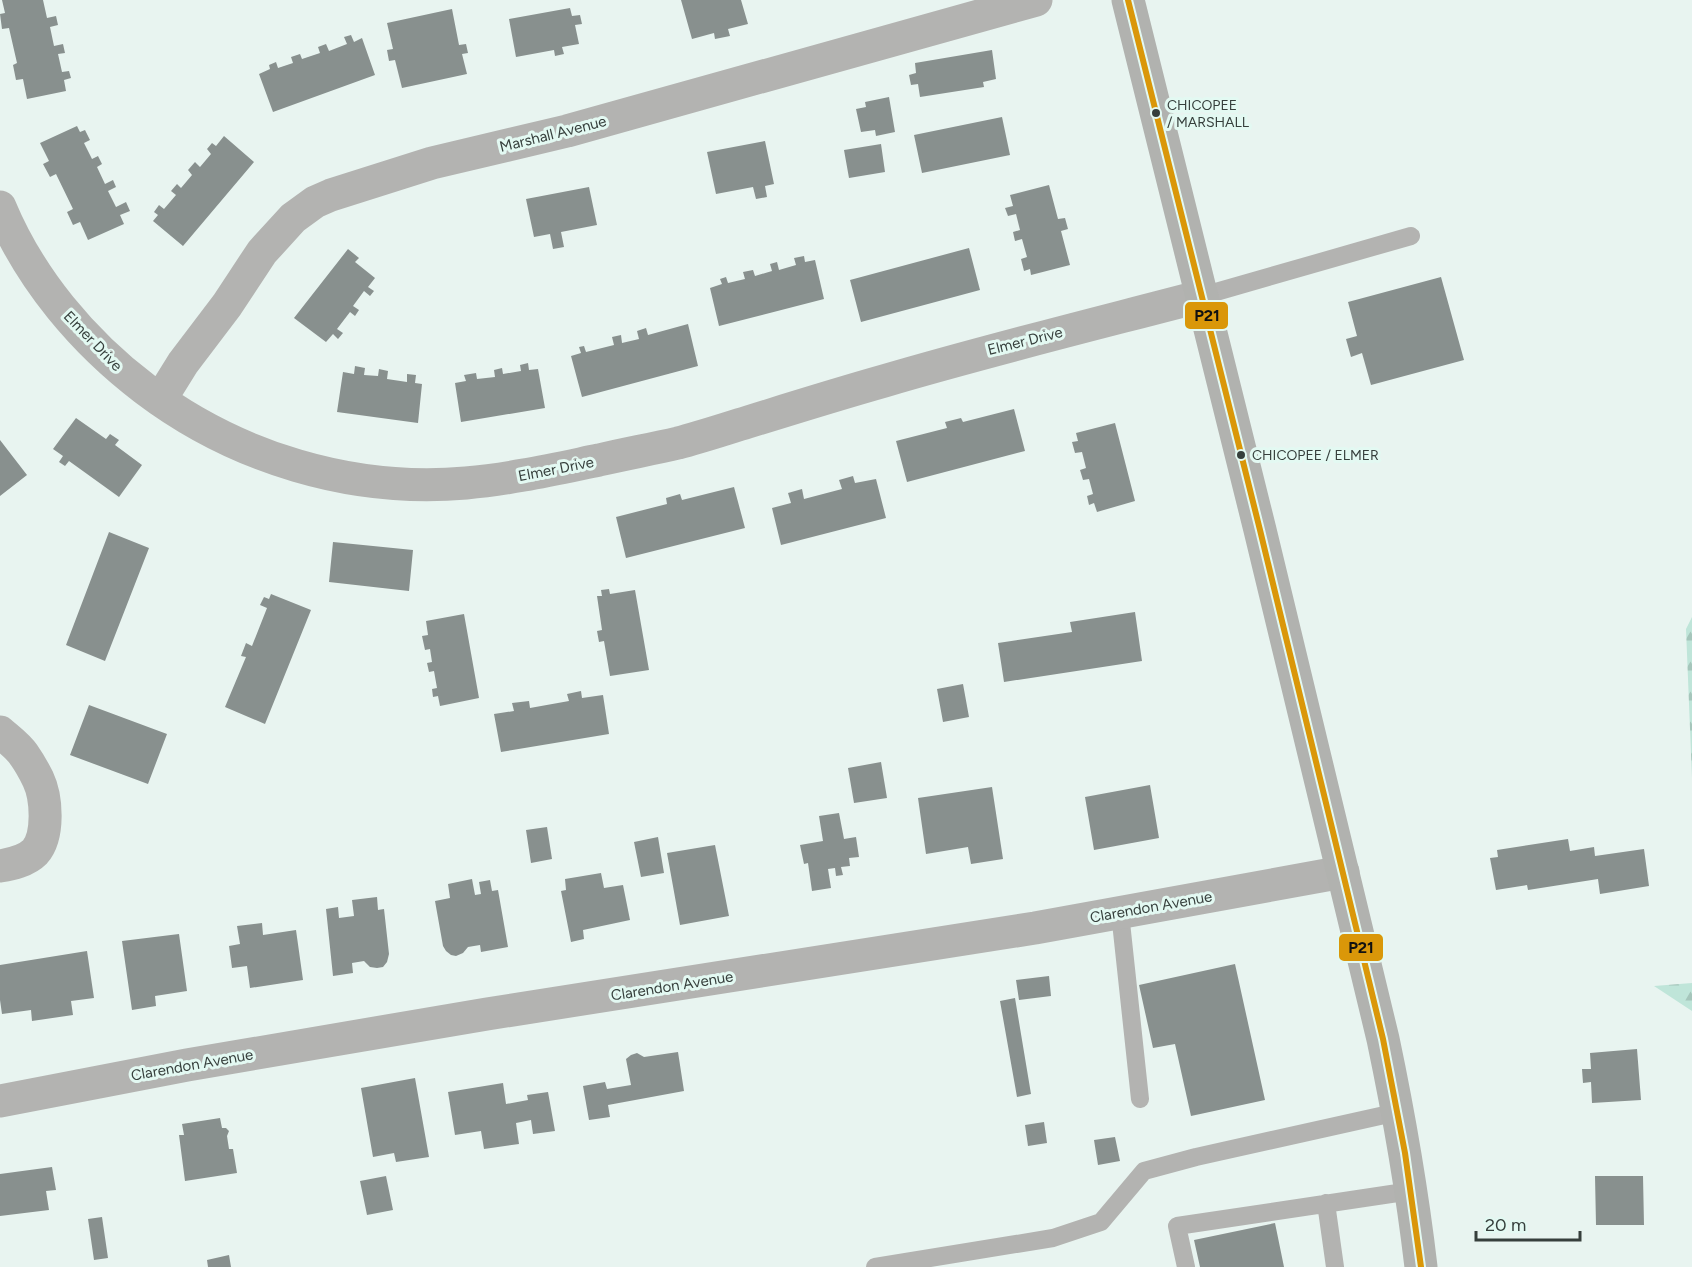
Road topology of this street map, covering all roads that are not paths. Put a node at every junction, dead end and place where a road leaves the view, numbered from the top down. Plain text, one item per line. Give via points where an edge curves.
1 (1036, 0) edge
2 (1128, 0) edge
3 (0, 207) edge
4 (1412, 236) dead end
5 (1202, 296) junction
6 (160, 400) junction
7 (0, 732) edge
8 (0, 866) edge
9 (1343, 872) junction
10 (1120, 913) junction
11 (1140, 1099) dead end
12 (0, 1101) edge
13 (1398, 1112) junction
14 (1412, 1191) junction
15 (1326, 1203) junction
16 (874, 1267) edge
17 (1186, 1267) edge
18 (1335, 1267) edge
19 (1421, 1267) edge

1 - 6 street, Marshall Avenue via 590,125 432,163 315,202 293,218 262,252
2 - 5 main road
3 - 6 street, Elmer Drive via 40,280 66,314 95,346
4 - 5 lane
5 - 6 street, Elmer Drive via 969,355 679,442 531,475 467,483 373,482 305,468 232,442
5 - 9 main road
7 - 8 street via 22,753 39,780 45,824 34,853
9 - 10 street, Clarendon Avenue
9 - 13 main road
10 - 11 lane
10 - 12 street, Clarendon Avenue via 487,1014
13 - 14 main road
13 - 16 lane via 1144,1171 1101,1222 1053,1238
14 - 15 lane
14 - 19 main road
15 - 17 lane via 1177,1226
15 - 18 lane

